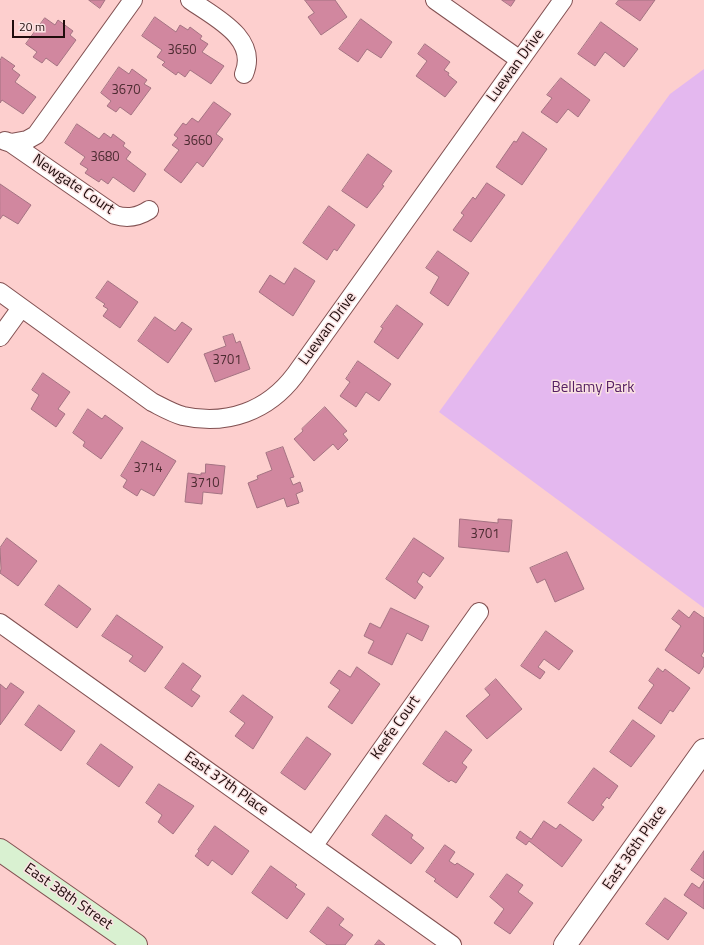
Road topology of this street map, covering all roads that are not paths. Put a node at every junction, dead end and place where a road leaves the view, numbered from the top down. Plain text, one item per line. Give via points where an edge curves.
1 (133, 0) edge
2 (190, 0) edge
3 (435, 0) edge
4 (563, 0) edge
5 (520, 60) junction
6 (244, 74) dead end
7 (6, 142) edge
8 (149, 210) dead end
9 (0, 292) edge
10 (21, 308) junction
11 (0, 337) edge
12 (479, 612) dead end
13 (0, 622) edge
14 (704, 750) edge
15 (314, 845) junction
16 (0, 850) edge
17 (136, 945) edge
18 (452, 945) edge
19 (565, 945) edge

1 - 7 street via 36,135 27,140
2 - 6 street via 240,38 247,53
3 - 5 street
4 - 5 street, Luewan Drive
5 - 10 street, Luewan Drive via 295,375 284,389 264,405 224,419 208,420 174,413 152,402
7 - 8 street, Newgate Court via 115,215 133,217
9 - 10 street, Luewan Drive
10 - 11 street
12 - 15 street, Keefe Court
13 - 15 street, East 37th Place
14 - 19 street, East 36th Place
15 - 18 street, East 37th Place
16 - 17 main road, East 38th Street

